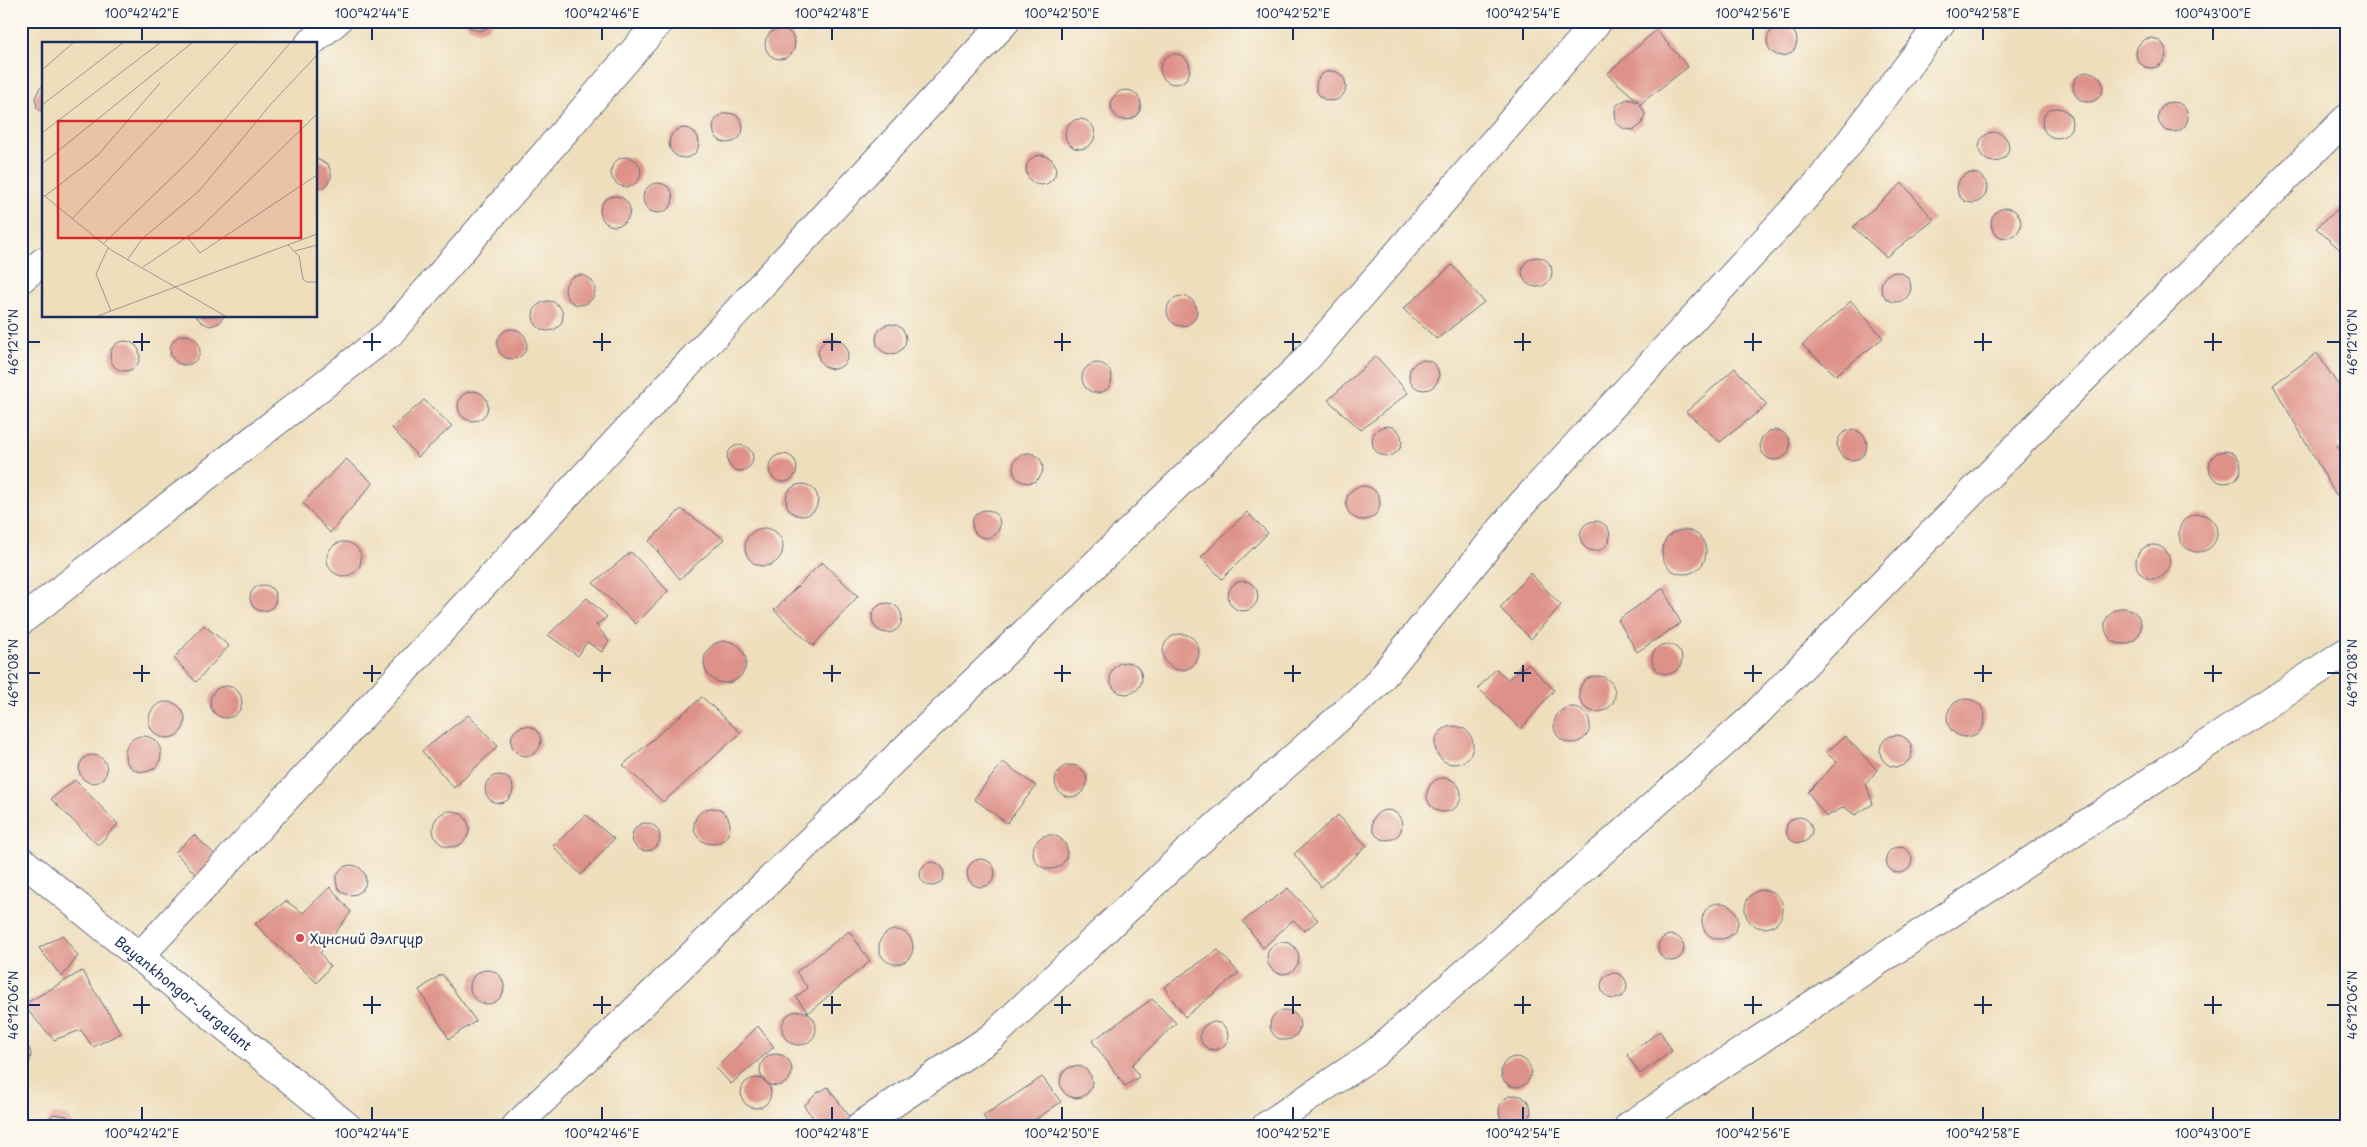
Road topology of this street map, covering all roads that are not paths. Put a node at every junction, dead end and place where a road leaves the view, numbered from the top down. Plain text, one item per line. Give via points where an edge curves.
1 (337, 21) edge
2 (660, 21) edge
3 (1006, 21) edge
4 (1598, 21) edge
5 (1942, 21) edge
6 (311, 42) edge
7 (2346, 119) edge
8 (42, 263) edge
9 (21, 279) edge
10 (21, 621) edge
11 (2346, 652) edge
12 (21, 860) edge
13 (138, 957) junction
14 (347, 1126) edge
15 (516, 1126) edge
16 (860, 1126) edge
17 (1266, 1126) edge
18 (1630, 1126) edge

1 - 6 street
2 - 10 street via 390,333
3 - 13 street
4 - 15 street via 1303,363
5 - 16 street via 1818,182 1521,505 1374,687 1188,851 992,1037
7 - 17 street via 2068,394 1752,718 1374,1054
8 - 9 street
11 - 18 street
12 - 13 street, Bayankhongor-Jargalant
13 - 14 street, Bayankhongor-Jargalant

